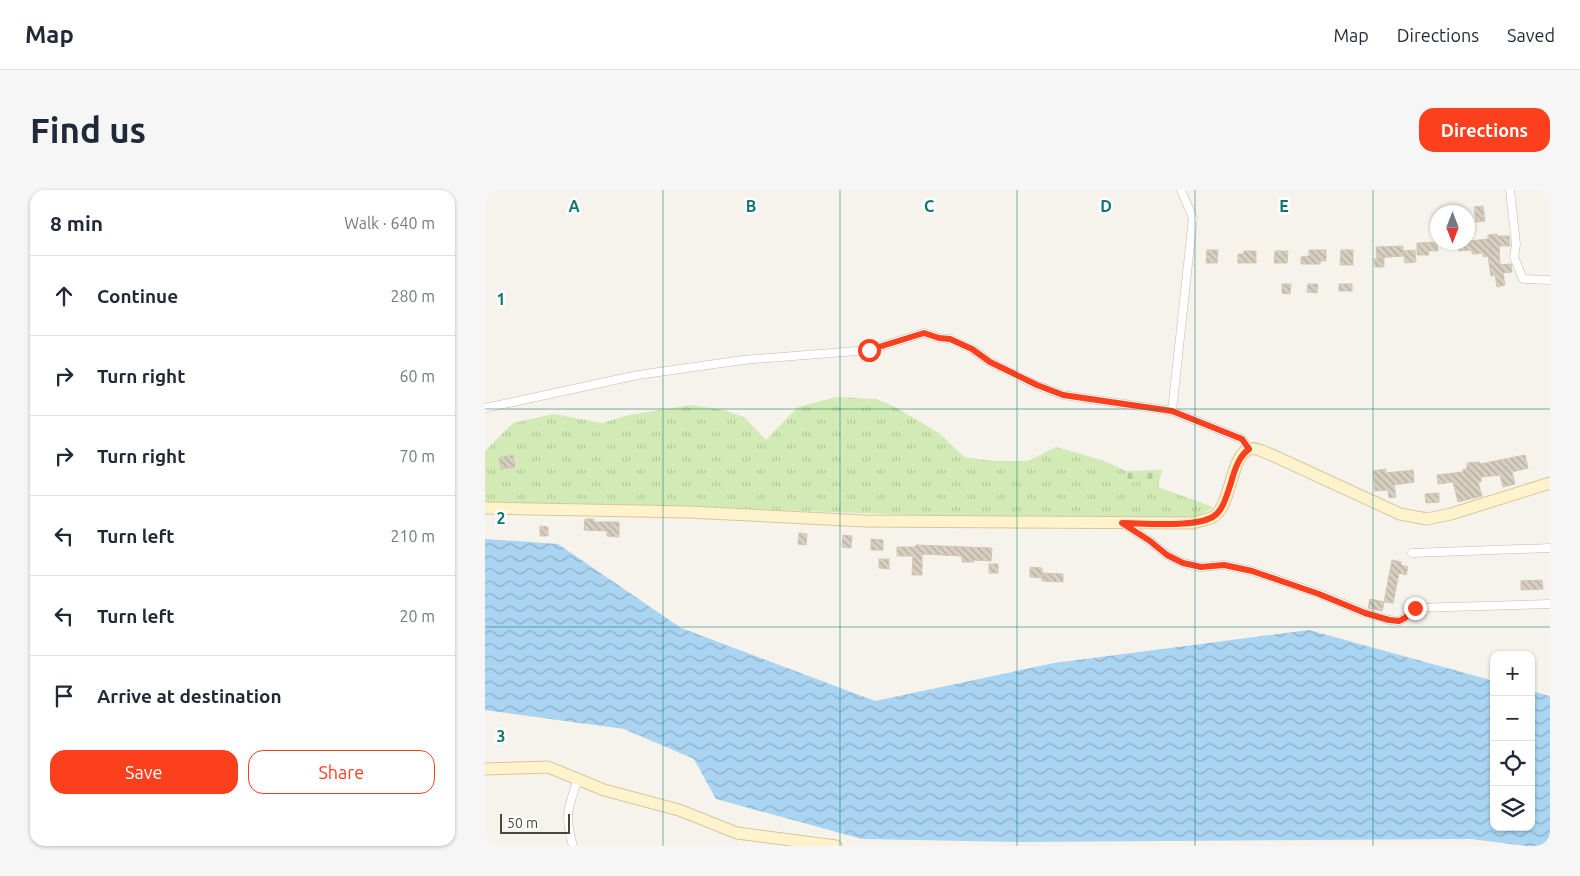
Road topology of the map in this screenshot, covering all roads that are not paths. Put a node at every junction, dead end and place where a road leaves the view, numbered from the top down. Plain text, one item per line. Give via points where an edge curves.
1 (1181, 190) edge
2 (1510, 190) edge
3 (1550, 280) edge
4 (485, 408) edge
5 (1172, 411) junction
6 (1249, 449) junction
7 (1550, 483) edge
8 (485, 508) edge
9 (1122, 523) junction
10 (1550, 548) edge
11 (1412, 553) dead end
12 (1550, 604) edge
13 (485, 769) edge
14 (578, 779) junction
15 (573, 846) edge
16 (836, 846) edge

1 - 5 street via 1193,218
2 - 3 street via 1516,244 1514,257 1523,279
4 - 5 street via 638,375 743,360 869,350 924,333 950,339 990,362 1063,395
5 - 6 street via 1242,439
6 - 7 main road via 1272,455 1400,514 1427,519
6 - 9 main road via 1239,461 1222,508 1213,517 1193,523
8 - 9 main road via 689,512 865,521
9 - 12 street via 1183,563 1201,567 1224,565 1252,571 1389,620 1399,621 1415,608
10 - 11 street
13 - 14 main road via 548,767
14 - 15 street via 567,810
14 - 16 main road via 604,790 679,810 737,833

